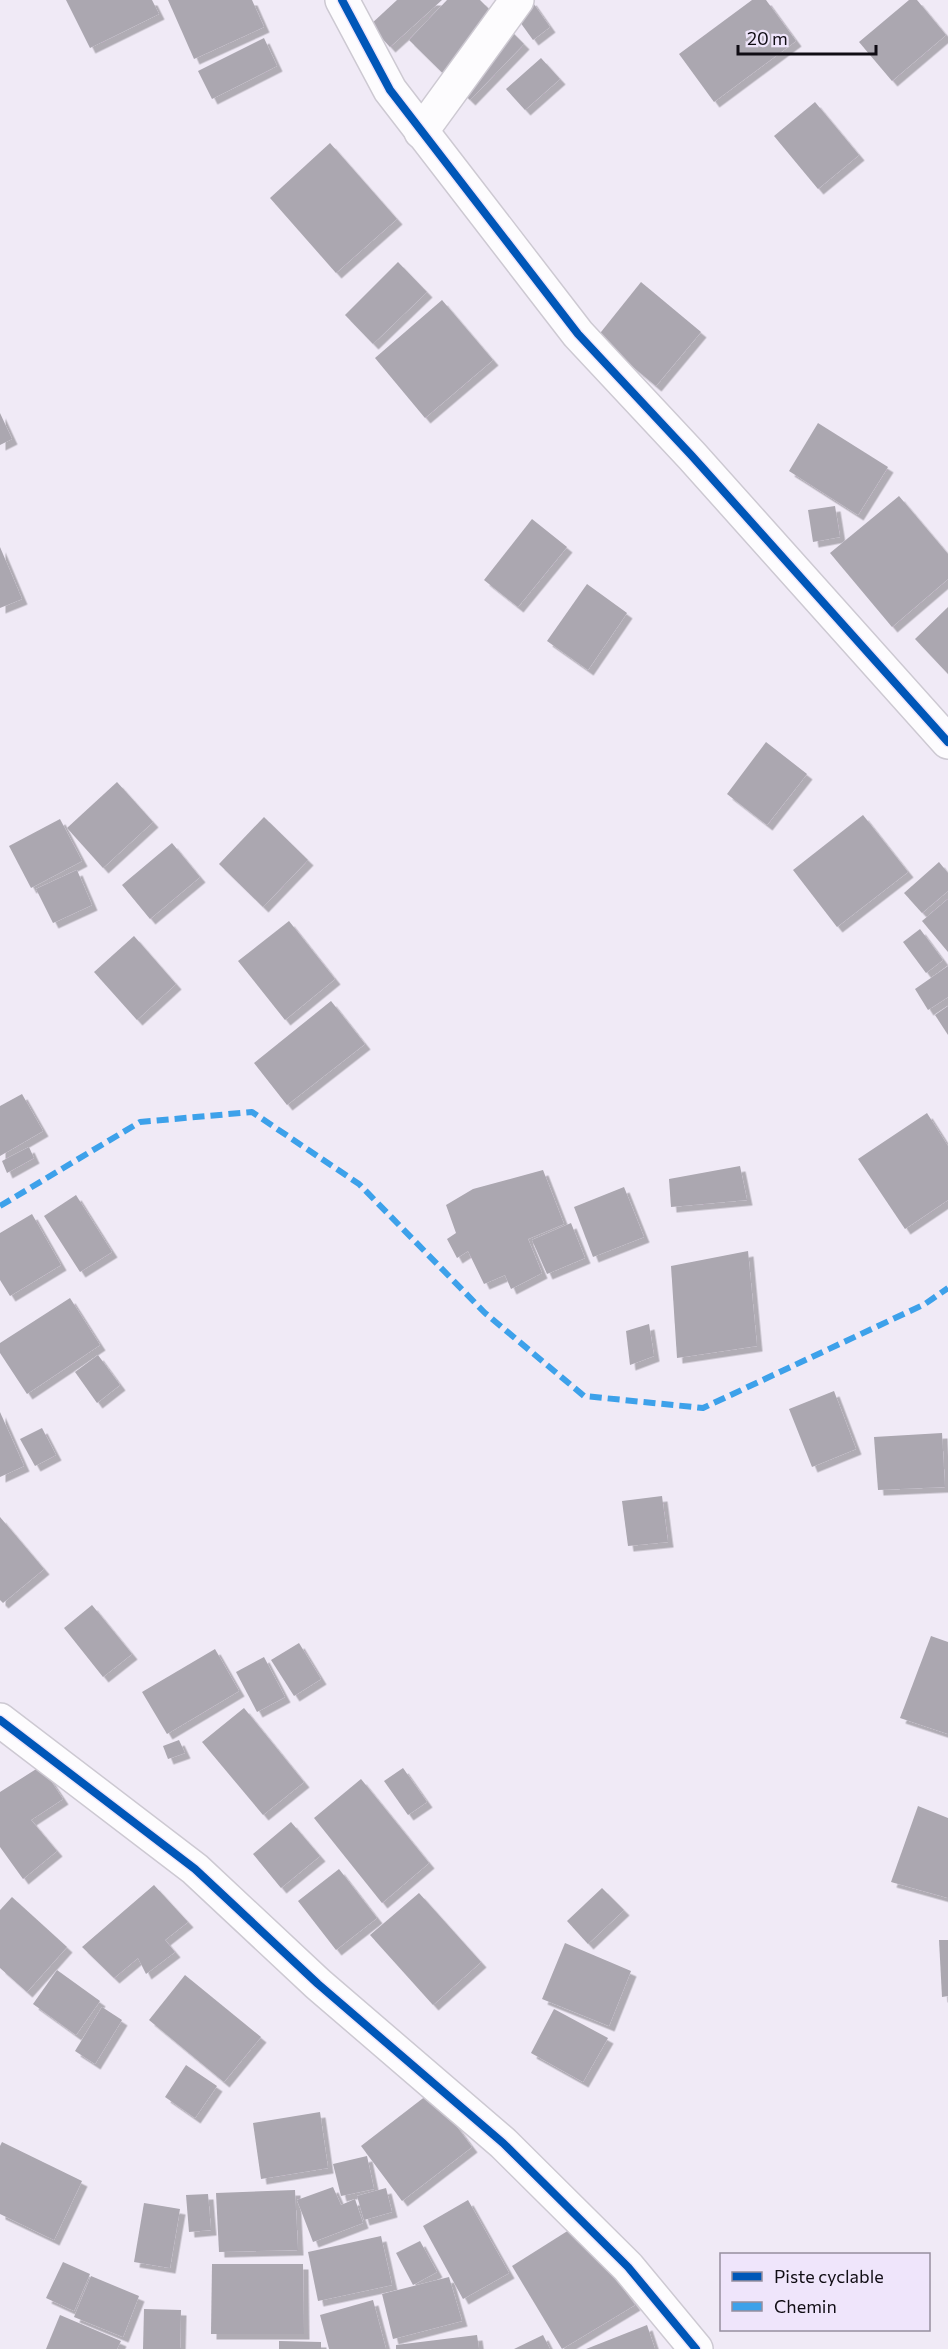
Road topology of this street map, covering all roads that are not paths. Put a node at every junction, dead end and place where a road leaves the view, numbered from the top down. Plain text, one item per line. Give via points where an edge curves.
1 (342, 0) edge
2 (517, 0) edge
3 (421, 132) junction
4 (948, 742) edge
5 (0, 1720) edge
6 (696, 2349) edge

1 - 3 street via 390,90
2 - 3 street
3 - 4 street via 578,334
5 - 6 street via 195,1869 318,1984 503,2143 628,2267

